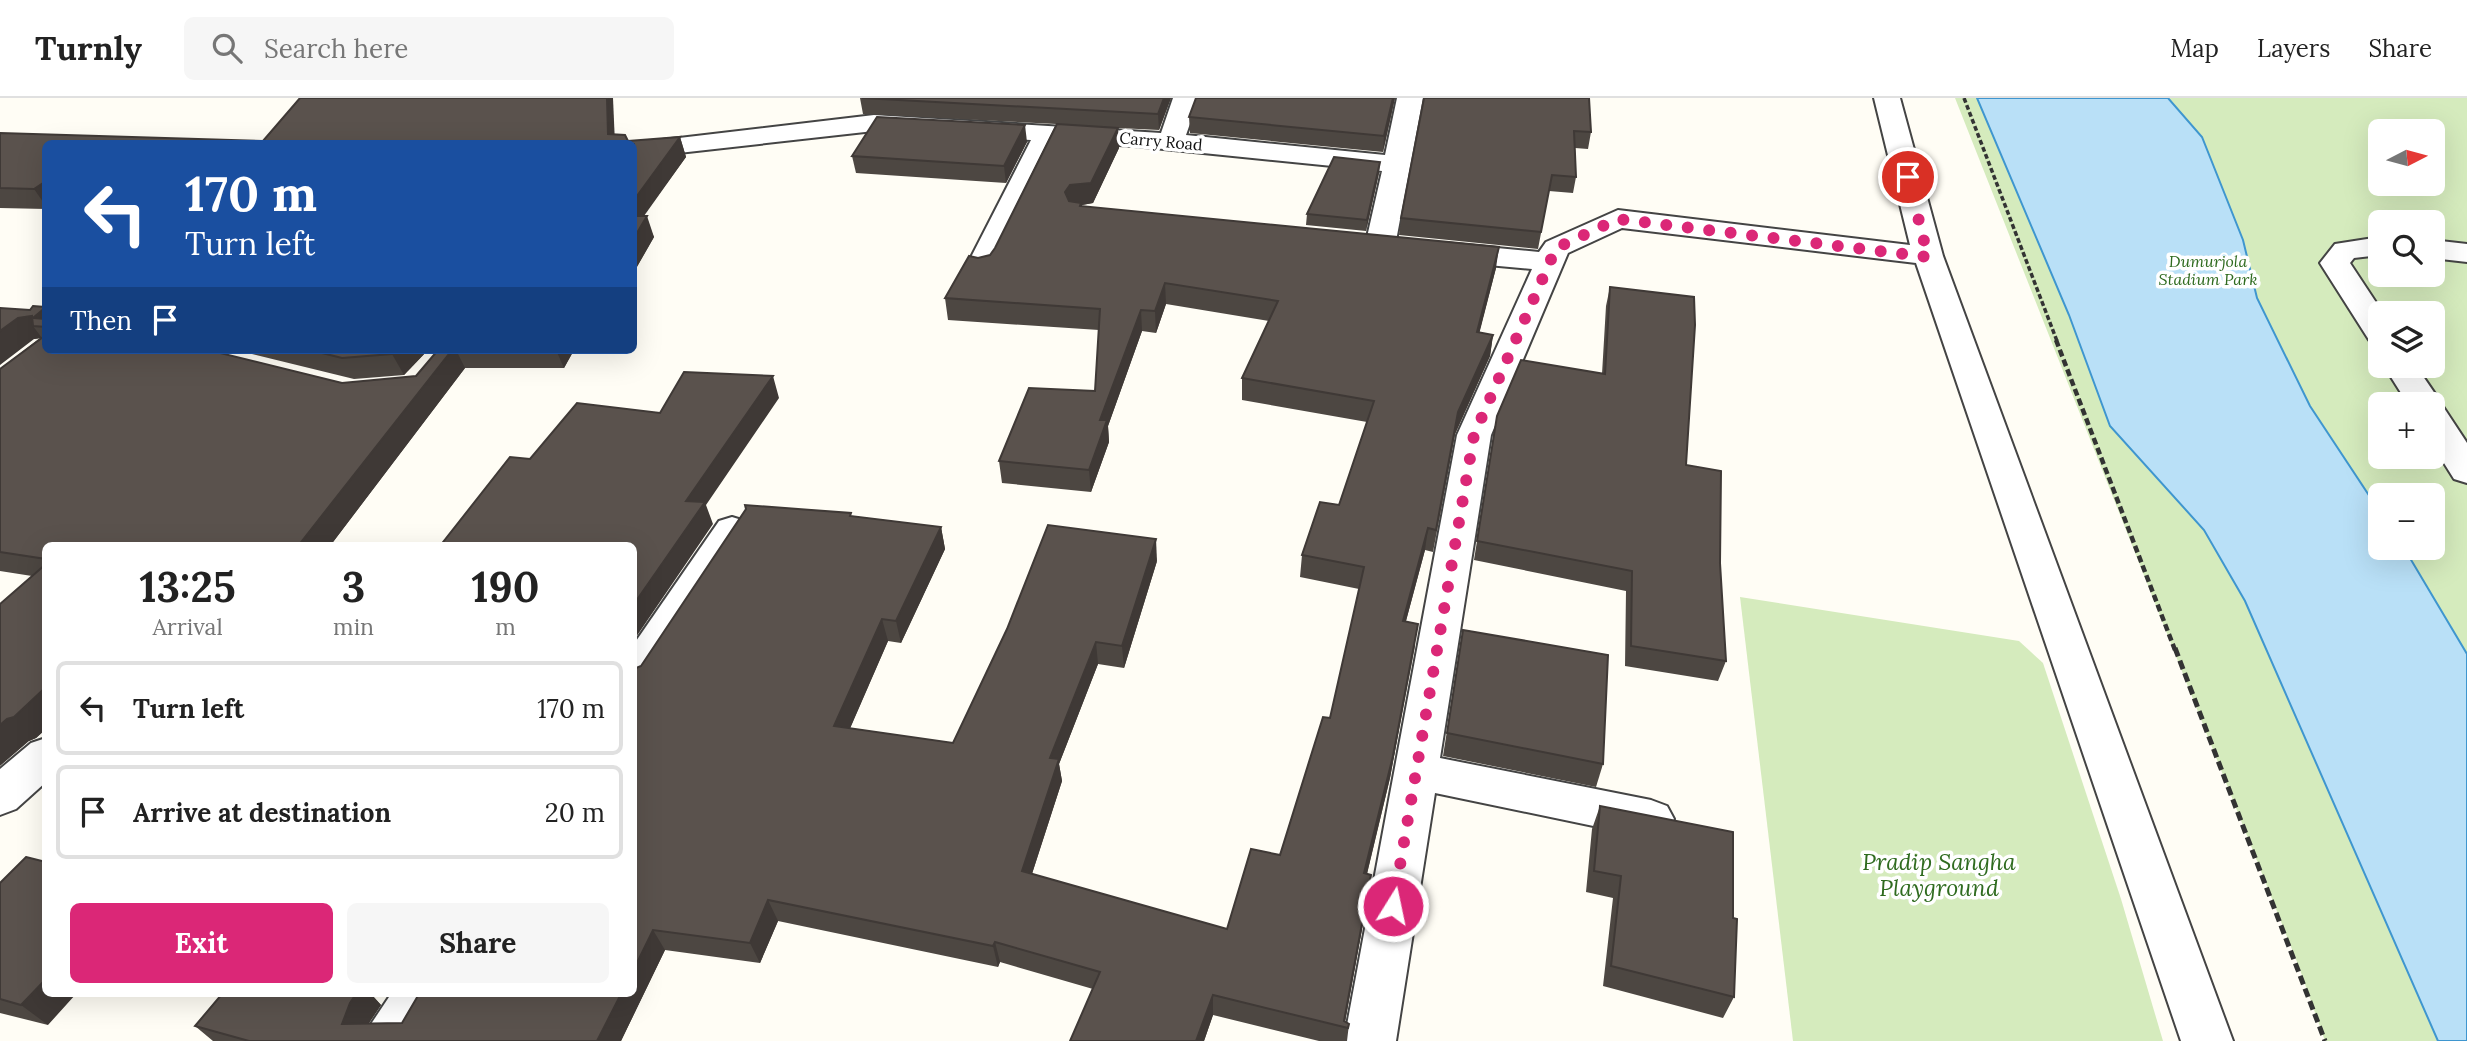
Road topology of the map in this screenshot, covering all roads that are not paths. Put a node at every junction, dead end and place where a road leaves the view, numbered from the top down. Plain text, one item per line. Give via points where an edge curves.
1 (1186, 98) edge
2 (1410, 98) edge
3 (1887, 98) edge
4 (1048, 133) junction
5 (1171, 142) junction
6 (637, 150) edge
7 (1395, 164) junction
8 (2368, 247) edge
9 (2445, 250) edge
10 (2467, 253) edge
11 (1928, 257) junction
12 (1550, 262) junction
13 (981, 267) edge
14 (2368, 314) edge
15 (2445, 436) edge
16 (2467, 471) edge
17 (732, 530) edge
18 (637, 672) edge
19 (42, 759) edge
20 (1416, 771) junction
21 (0, 796) edge
22 (1679, 825) edge
23 (419, 997) edge
24 (389, 1041) edge
25 (1370, 1041) edge
26 (2207, 1041) edge

1 - 5 street
2 - 7 street
3 - 11 street
4 - 5 street, Carry Road
4 - 6 street, Carry Road via 943,117
4 - 13 street
5 - 7 street, Carry Road
7 - 12 street via 1390,246
8 - 14 street via 2345,250 2335,263
9 - 10 street
11 - 12 street via 1618,219 1556,248
11 - 26 street
12 - 20 street via 1474,435
15 - 16 street
17 - 18 street
19 - 21 street
20 - 22 street
20 - 25 street
23 - 24 street

